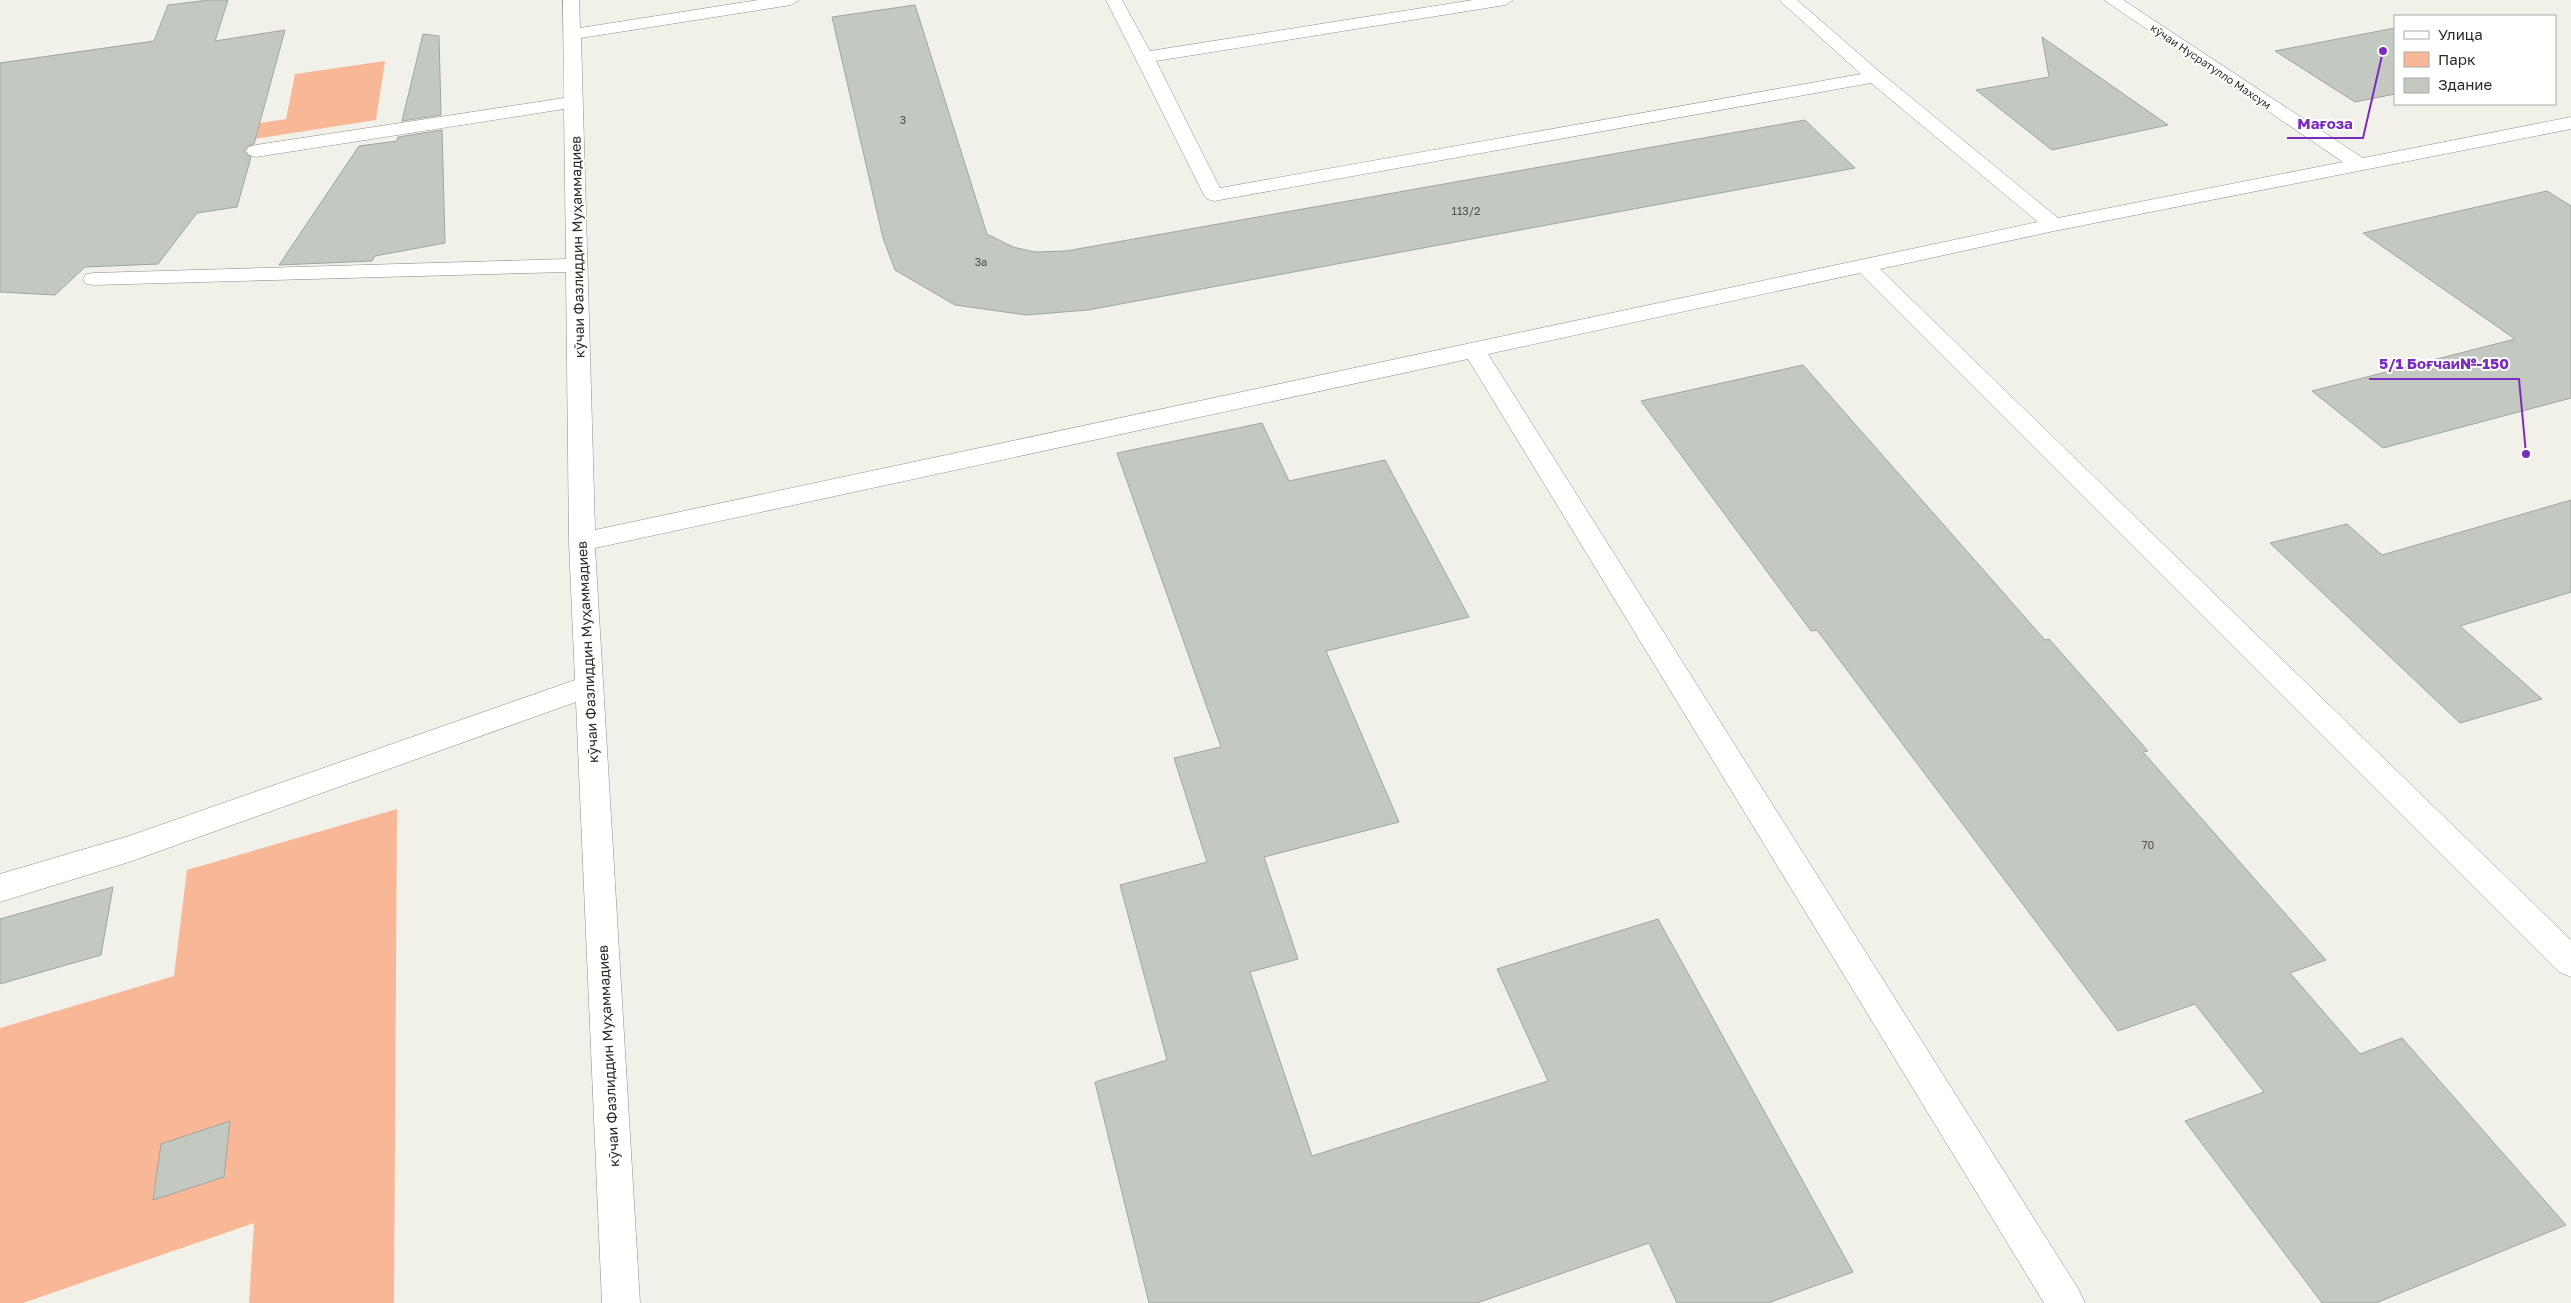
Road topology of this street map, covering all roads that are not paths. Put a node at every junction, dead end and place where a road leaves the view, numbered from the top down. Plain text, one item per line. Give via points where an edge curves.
1 (571, 0) edge
2 (791, 0) edge
3 (1114, 0) edge
4 (1505, 0) edge
5 (1787, 0) edge
6 (2112, 0) edge
7 (573, 34) junction
8 (1145, 57) junction
9 (1875, 77) junction
10 (574, 102) junction
11 (2571, 123) edge
12 (256, 151) dead end
13 (2360, 165) junction
14 (2054, 225) junction
15 (577, 265) junction
16 (1864, 266) junction
17 (94, 279) dead end
18 (1474, 351) junction
19 (582, 542) junction
20 (589, 686) junction
21 (0, 888) edge
22 (2571, 962) edge
23 (621, 1303) edge
24 (2066, 1303) edge

1 - 7 street, кӯчаи Фазлиддин Муҳаммадиев
2 - 7 street
3 - 8 street
4 - 8 street
5 - 9 street
6 - 13 street, кӯчаи Нусратулло Махсум
7 - 10 street, кӯчаи Фазлиддин Муҳаммадиев
8 - 9 street via 1214,195
9 - 14 street
10 - 12 street
10 - 15 street, кӯчаи Фазлиддин Муҳаммадиев
11 - 13 street
13 - 14 street
14 - 16 street
15 - 17 street
15 - 19 street, кӯчаи Фазлиддин Муҳаммадиев
16 - 18 street
16 - 22 street
18 - 19 street
18 - 24 street
19 - 20 street, кӯчаи Фазлиддин Муҳаммадиев
20 - 21 street via 129,849
20 - 23 street, кӯчаи Фазлиддин Муҳаммадиев

